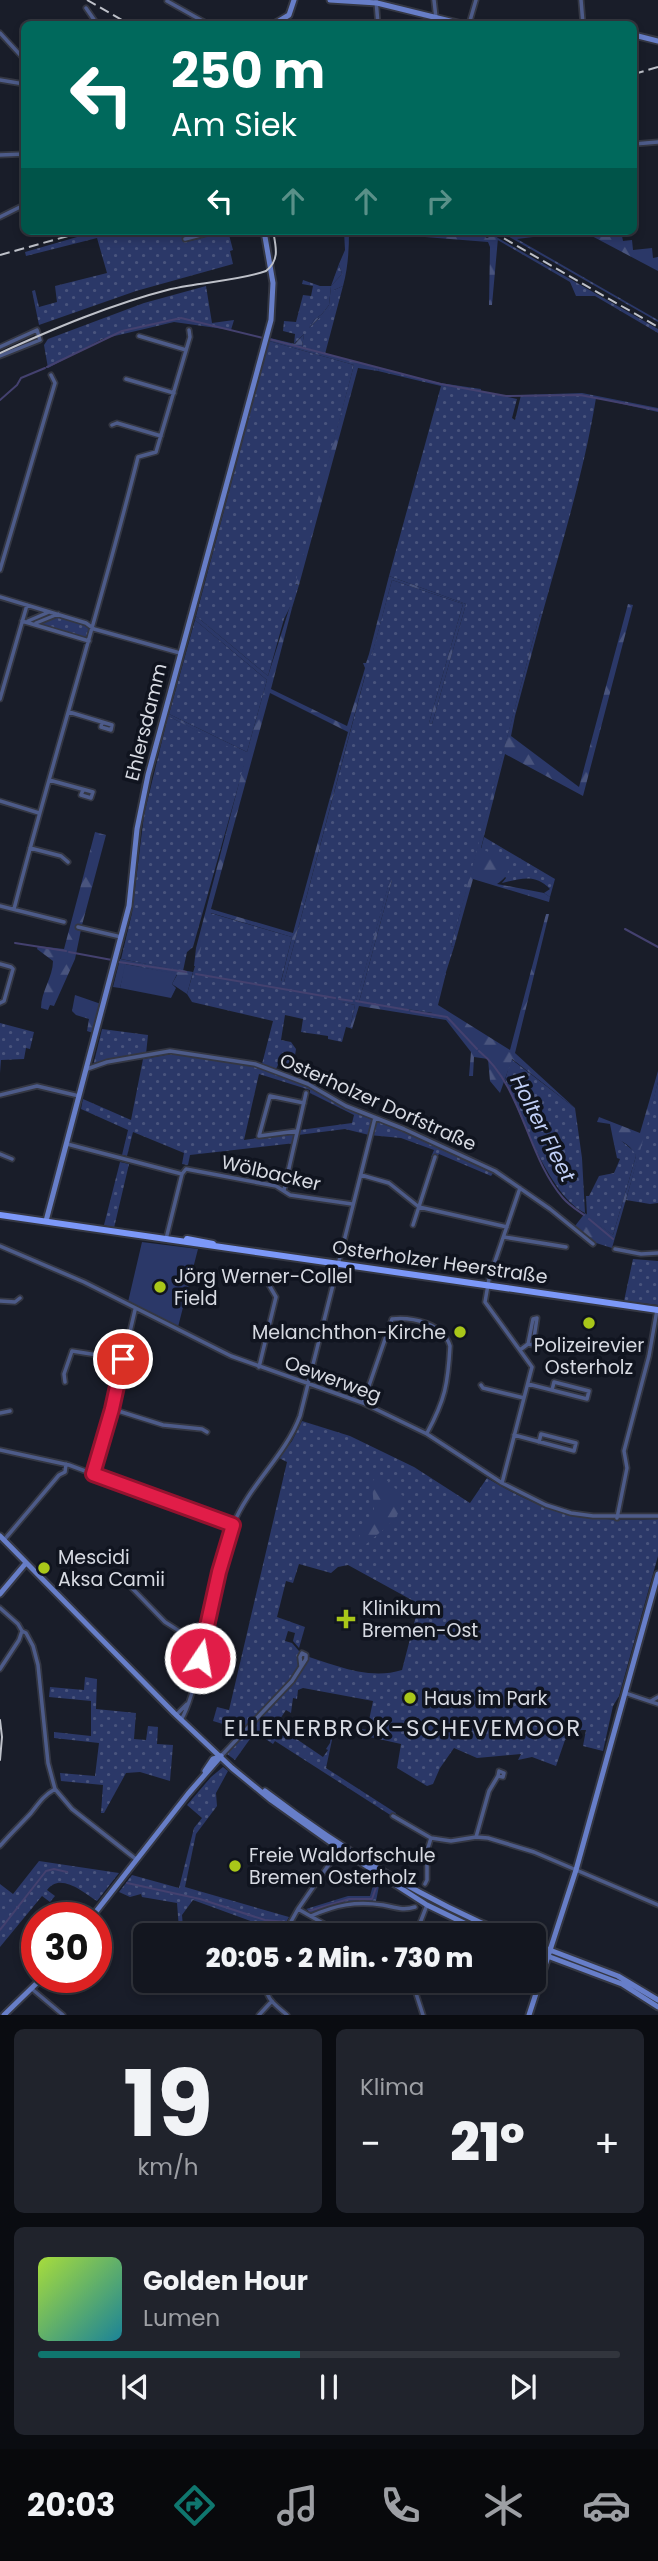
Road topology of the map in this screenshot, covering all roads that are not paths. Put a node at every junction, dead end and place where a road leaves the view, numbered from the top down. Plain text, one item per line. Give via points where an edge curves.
1 (294, 0) edge
2 (330, 0) edge
3 (434, 0) edge
4 (476, 0) edge
5 (581, 0) edge
6 (167, 1) edge
7 (376, 2) edge
8 (86, 8) dead end
9 (436, 18) junction
10 (95, 21) edge
11 (203, 21) edge
12 (279, 21) edge
13 (378, 21) edge
14 (449, 21) edge
15 (470, 21) edge
16 (583, 21) edge
17 (0, 33) edge
18 (637, 36) edge
19 (658, 41) edge
20 (21, 56) edge
21 (0, 80) edge
22 (21, 84) edge
23 (658, 142) edge
24 (637, 144) edge
25 (21, 154) edge
26 (0, 155) edge
27 (21, 206) edge
28 (0, 217) edge
29 (200, 235) edge
30 (265, 235) edge
31 (185, 239) dead end
32 (189, 330) dead end
33 (139, 336) dead end
34 (0, 347) edge
35 (186, 350) junction
36 (0, 356) edge
37 (51, 375) dead end
38 (125, 379) dead end
39 (174, 393) junction
40 (112, 425) dead end
41 (161, 436) junction
42 (0, 570) edge
43 (0, 597) edge
44 (27, 605) junction
45 (49, 612) junction
46 (58, 614) junction
47 (24, 621) junction
48 (34, 624) junction
49 (94, 629) junction
50 (89, 641) junction
51 (180, 653) junction
52 (0, 699) edge
53 (69, 712) junction
54 (102, 722) dead end
55 (49, 779) junction
56 (83, 790) dead end
57 (0, 801) edge
58 (39, 813) junction
59 (30, 848) junction
60 (68, 862) dead end
61 (0, 906) edge
62 (14, 909) junction
63 (64, 922) dead end
64 (78, 927) dead end
65 (121, 937) junction
66 (0, 964) edge
67 (0, 1003) edge
68 (87, 1069) junction
69 (306, 1093) dead end
70 (0, 1095) edge
71 (79, 1096) junction
72 (304, 1103) junction
73 (375, 1118) junction
74 (298, 1131) junction
75 (67, 1144) junction
76 (0, 1154) edge
77 (435, 1157) dead end
78 (12, 1159) dead end
79 (183, 1172) junction
80 (361, 1175) junction
81 (520, 1188) junction
82 (284, 1190) junction
83 (352, 1204) junction
84 (419, 1206) junction
85 (0, 1215) edge
86 (46, 1221) junction
87 (413, 1226) dead end
88 (507, 1227) junction
89 (504, 1237) junction
90 (166, 1239) junction
91 (593, 1244) dead end
92 (0, 1246) edge
93 (566, 1247) dead end
94 (615, 1249) dead end
95 (658, 1253) edge
96 (338, 1264) junction
97 (269, 1285) dead end
98 (488, 1285) junction
99 (20, 1298) dead end
100 (0, 1301) edge
101 (136, 1310) junction
102 (657, 1310) edge
103 (527, 1344) junction
104 (520, 1350) junction
105 (123, 1359) junction
106 (259, 1367) junction
107 (65, 1382) dead end
108 (308, 1384) junction
109 (528, 1384) junction
110 (481, 1385) dead end
111 (552, 1390) junction
112 (524, 1398) junction
113 (363, 1403) junction
114 (112, 1409) junction
115 (10, 1411) dead end
116 (0, 1413) edge
117 (207, 1432) dead end
118 (427, 1434) junction
119 (514, 1435) junction
120 (539, 1442) junction
121 (0, 1450) edge
122 (66, 1464) junction
123 (93, 1474) junction
124 (502, 1483) junction
125 (658, 1516) edge
126 (617, 1518) junction
127 (233, 1525) junction
128 (2, 1538) edge
129 (26, 1563) junction
130 (658, 1574) edge
131 (122, 1583) dead end
132 (0, 1594) edge
133 (0, 1608) edge
134 (22, 1631) junction
135 (203, 1646) junction
136 (301, 1666) dead end
137 (0, 1669) edge
138 (625, 1693) junction
139 (658, 1697) edge
140 (650, 1701) junction
141 (658, 1704) edge
142 (178, 1718) junction
143 (221, 1756) junction
144 (498, 1776) dead end
145 (55, 1789) junction
146 (393, 1816) dead end
147 (477, 1836) junction
148 (431, 1838) junction
149 (0, 1846) edge
150 (341, 1847) junction
151 (137, 1860) junction
152 (372, 1867) junction
153 (576, 1870) junction
154 (425, 1884) dead end
155 (426, 1896) junction
156 (104, 1902) edge
157 (441, 1904) junction
158 (427, 1905) junction
159 (658, 1905) edge
160 (415, 1907) dead end
161 (298, 1909) junction
162 (311, 1916) junction
163 (290, 1923) edge
164 (323, 1923) edge
165 (420, 1923) edge
166 (464, 1923) edge
167 (483, 1923) edge
168 (546, 1951) edge
169 (546, 1953) edge
170 (549, 1953) junction
171 (28, 1993) edge
172 (37, 1993) edge
173 (266, 1993) edge
174 (415, 1993) edge
175 (658, 2000) edge
176 (272, 2001) junction
177 (658, 2007) edge
178 (421, 2014) edge
179 (4, 2015) edge
180 (63, 2015) edge
181 (259, 2015) edge
182 (287, 2015) edge
183 (529, 2015) edge

1 - 12 main road via 289,15
2 - 7 main road
3 - 9 street
4 - 15 street
5 - 16 street
6 - 11 street
7 - 9 main road
7 - 13 street
8 - 10 street
9 - 14 main road
17 - 20 street
18 - 19 main road
21 - 22 street
23 - 24 street
25 - 26 street
27 - 28 street
29 - 31 street
30 - 51 main road, Ehlersdamm via 273,283 271,320
32 - 35 street
33 - 35 street
34 - 36 street via 37,330 40,340
35 - 39 street
37 - 42 street via 55,383
38 - 39 street
39 - 41 street
40 - 41 street
41 - 49 street via 156,452 138,457
43 - 44 street
44 - 45 street
44 - 47 street
45 - 46 street
45 - 47 street
46 - 48 street
46 - 49 street
47 - 48 street
47 - 52 street
48 - 50 street
49 - 50 street
49 - 51 street
50 - 53 street
51 - 65 main road, Ehlersdamm via 142,805
53 - 54 street
53 - 55 street
55 - 56 street
55 - 58 street
57 - 58 street
58 - 59 street
59 - 60 street
59 - 62 street
61 - 62 street
62 - 63 street
64 - 65 street
65 - 68 main road, Ehlersdamm
66 - 67 street via 13,969
68 - 71 main road, Ehlersdamm
68 - 73 street, Osterholzer Dorfstraße via 170,1051 250,1063 307,1084
69 - 72 street
70 - 71 street via 37,1086
71 - 75 main road, Ehlersdamm
72 - 74 street
72 - 74 street via 270,1096 260,1136
73 - 80 street
73 - 81 street, Osterholzer Dorfstraße via 472,1159
74 - 82 street
75 - 79 street, Wölbacker
75 - 86 main road, Ehlersdamm
76 - 78 street
77 - 84 street
79 - 82 street, Wölbacker via 188,1169
79 - 90 street
80 - 83 street
80 - 84 street via 389,1183
81 - 88 street
81 - 91 street, Osterholzer Dorfstraße
82 - 83 street, Wölbacker via 290,1195
83 - 96 street
84 - 87 street
84 - 88 street
85 - 86 main road, Osterholzer Heerstraße
86 - 90 main road, Osterholzer Heerstraße
88 - 89 street
89 - 93 street
89 - 98 street
90 - 96 main road, Osterholzer Heerstraße
92 - 101 street, Oewerweg
94 - 95 street
96 - 98 main road, Osterholzer Heerstraße
96 - 108 street
97 - 106 street via 276,1297
98 - 102 main road, Osterholzer Heerstraße
98 - 104 street via 485,1302
99 - 100 street via 15,1303
101 - 105 street
101 - 106 street, Oewerweg
102 - 126 street via 624,1451 627,1468
103 - 103 street via 533,1345 537,1318 533,1319
103 - 104 street
104 - 109 street via 532,1367
105 - 107 street via 72,1351
105 - 114 street
106 - 108 street, Oewerweg
108 - 113 street, Oewerweg
108 - 127 street via 298,1421
109 - 111 street
109 - 112 street
110 - 112 street
111 - 111 street via 587,1399 589,1391 554,1382
112 - 119 street
113 - 118 street, Oewerweg
113 - 118 street via 392,1319 430,1324 450,1346 443,1403
114 - 117 street
114 - 123 street
115 - 116 street
118 - 124 street, Oewerweg
119 - 120 street
119 - 124 street
120 - 120 street via 574,1451 576,1443 541,1434
121 - 122 street
122 - 123 street
122 - 128 street via 65,1472
123 - 127 street
124 - 126 street, Oewerweg via 562,1511
125 - 126 street, Oewerweg
127 - 135 street
128 - 129 main road
129 - 132 main road
129 - 142 main road
130 - 138 main road
131 - 135 street via 165,1622
133 - 134 street
134 - 137 street
134 - 145 street via 36,1658
135 - 142 street via 196,1681
136 - 143 street
138 - 140 street
138 - 153 main road
139 - 140 street
140 - 141 street
142 - 143 main road
143 - 150 main road
143 - 151 main road
144 - 147 street via 489,1791
145 - 149 street via 40,1799
145 - 151 street via 72,1809
146 - 148 street
147 - 148 street via 451,1841
147 - 153 street
148 - 154 street
150 - 152 main road
150 - 161 street
151 - 156 main road
152 - 155 main road
152 - 158 main road
153 - 159 street
153 - 170 main road
155 - 157 main road
155 - 158 main road
157 - 158 main road
157 - 167 main road
158 - 165 street
158 - 166 main road
160 - 162 street via 401,1910 352,1902
161 - 162 street
161 - 163 street
162 - 164 street
168 - 170 main road
169 - 170 main road
170 - 175 main road via 632,1982
170 - 177 main road via 622,1984
170 - 183 main road
171 - 179 main road
172 - 180 street
173 - 176 street
174 - 178 street
176 - 181 street
176 - 182 street

